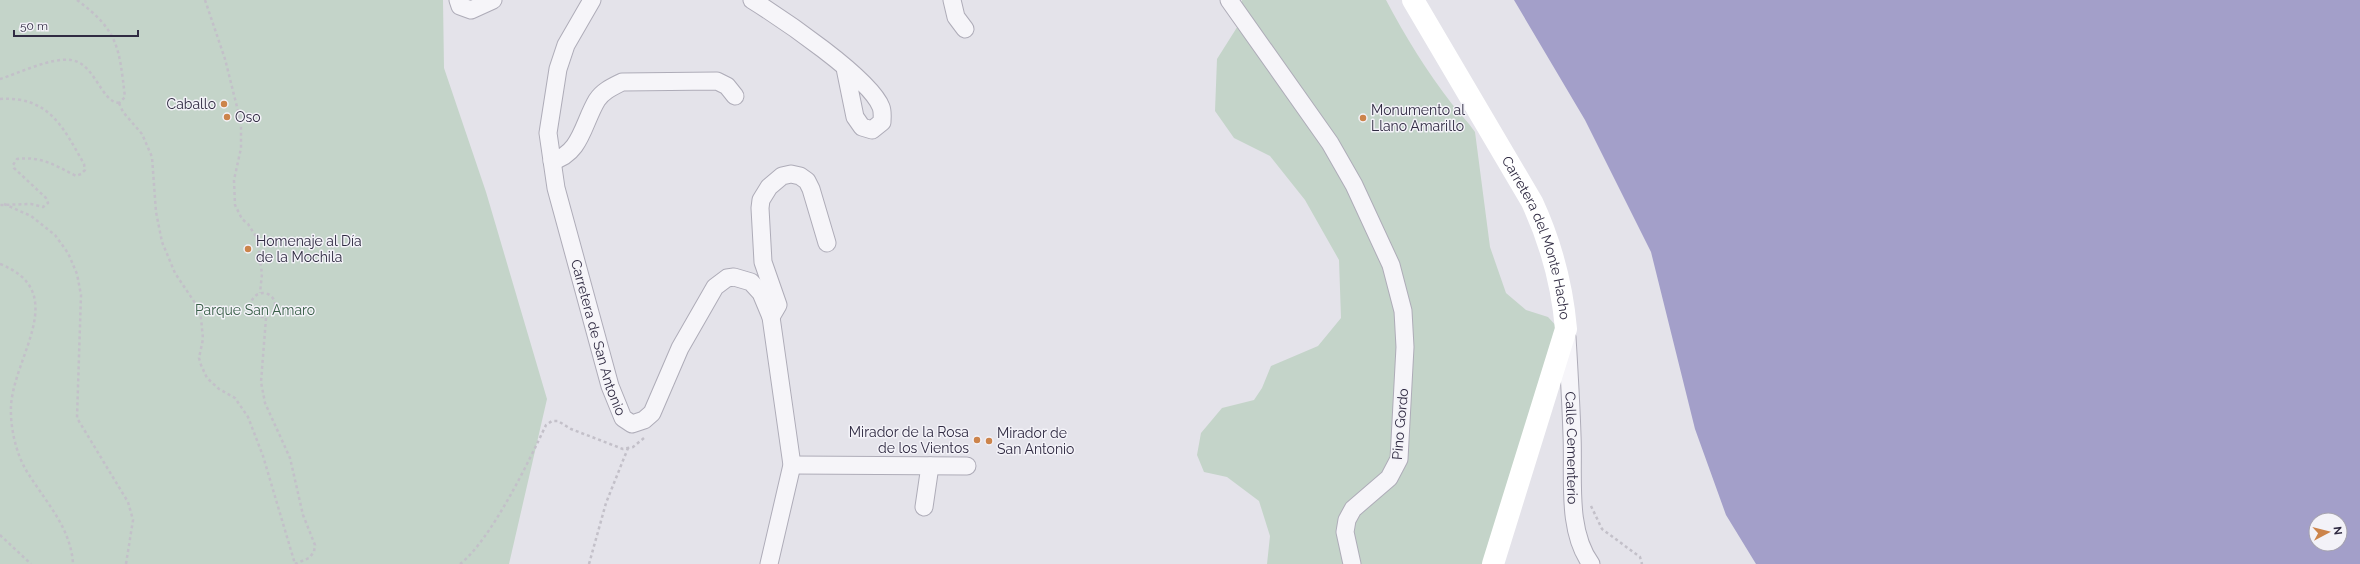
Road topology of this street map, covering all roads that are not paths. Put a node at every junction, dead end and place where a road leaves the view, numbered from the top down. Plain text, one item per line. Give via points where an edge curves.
1 (458, 0) edge
2 (493, 0) edge
3 (592, 0) edge
4 (752, 0) edge
5 (952, 0) edge
6 (1229, 0) edge
7 (1412, 0) edge
8 (964, 29) dead end
9 (845, 68) dead end
10 (735, 96) dead end
11 (552, 161) junction
12 (827, 243) dead end
13 (771, 317) junction
14 (1566, 329) junction
15 (792, 465) junction
16 (930, 466) junction
17 (967, 466) dead end
18 (924, 507) dead end
19 (769, 564) edge
20 (1352, 564) edge
21 (1493, 564) edge
22 (1591, 564) edge

1 - 2 street via 460,6 471,10
3 - 11 street, Carretera de San Antonio via 566,45 558,69 548,133
4 - 9 street
5 - 8 street via 956,17
6 - 20 street, Pino Gordo via 1330,143 1354,185 1390,266 1403,310 1405,347 1399,459 1390,478 1353,509 1347,520 1346,532
7 - 14 main road, Carretera del Monte Hacho via 1532,202 1546,232 1556,263
10 - 11 street via 728,86 717,81 622,82 608,89 597,99 572,150 560,159
11 - 13 street, Carretera de San Antonio via 556,188 610,386 619,410 627,422 638,423 652,413 680,348 715,286 720,282 734,277 751,282 761,293
12 - 13 street via 807,181 791,174 775,181 764,193 760,208 763,262 778,305
13 - 15 street, Carretera de San Antonio
14 - 21 main road, Carretera del Monte Hacho
14 - 22 street, Calle Cementerio via 1571,396 1573,510 1578,535
15 - 16 street
15 - 19 street, Carretera de San Antonio
16 - 17 street
16 - 18 street

